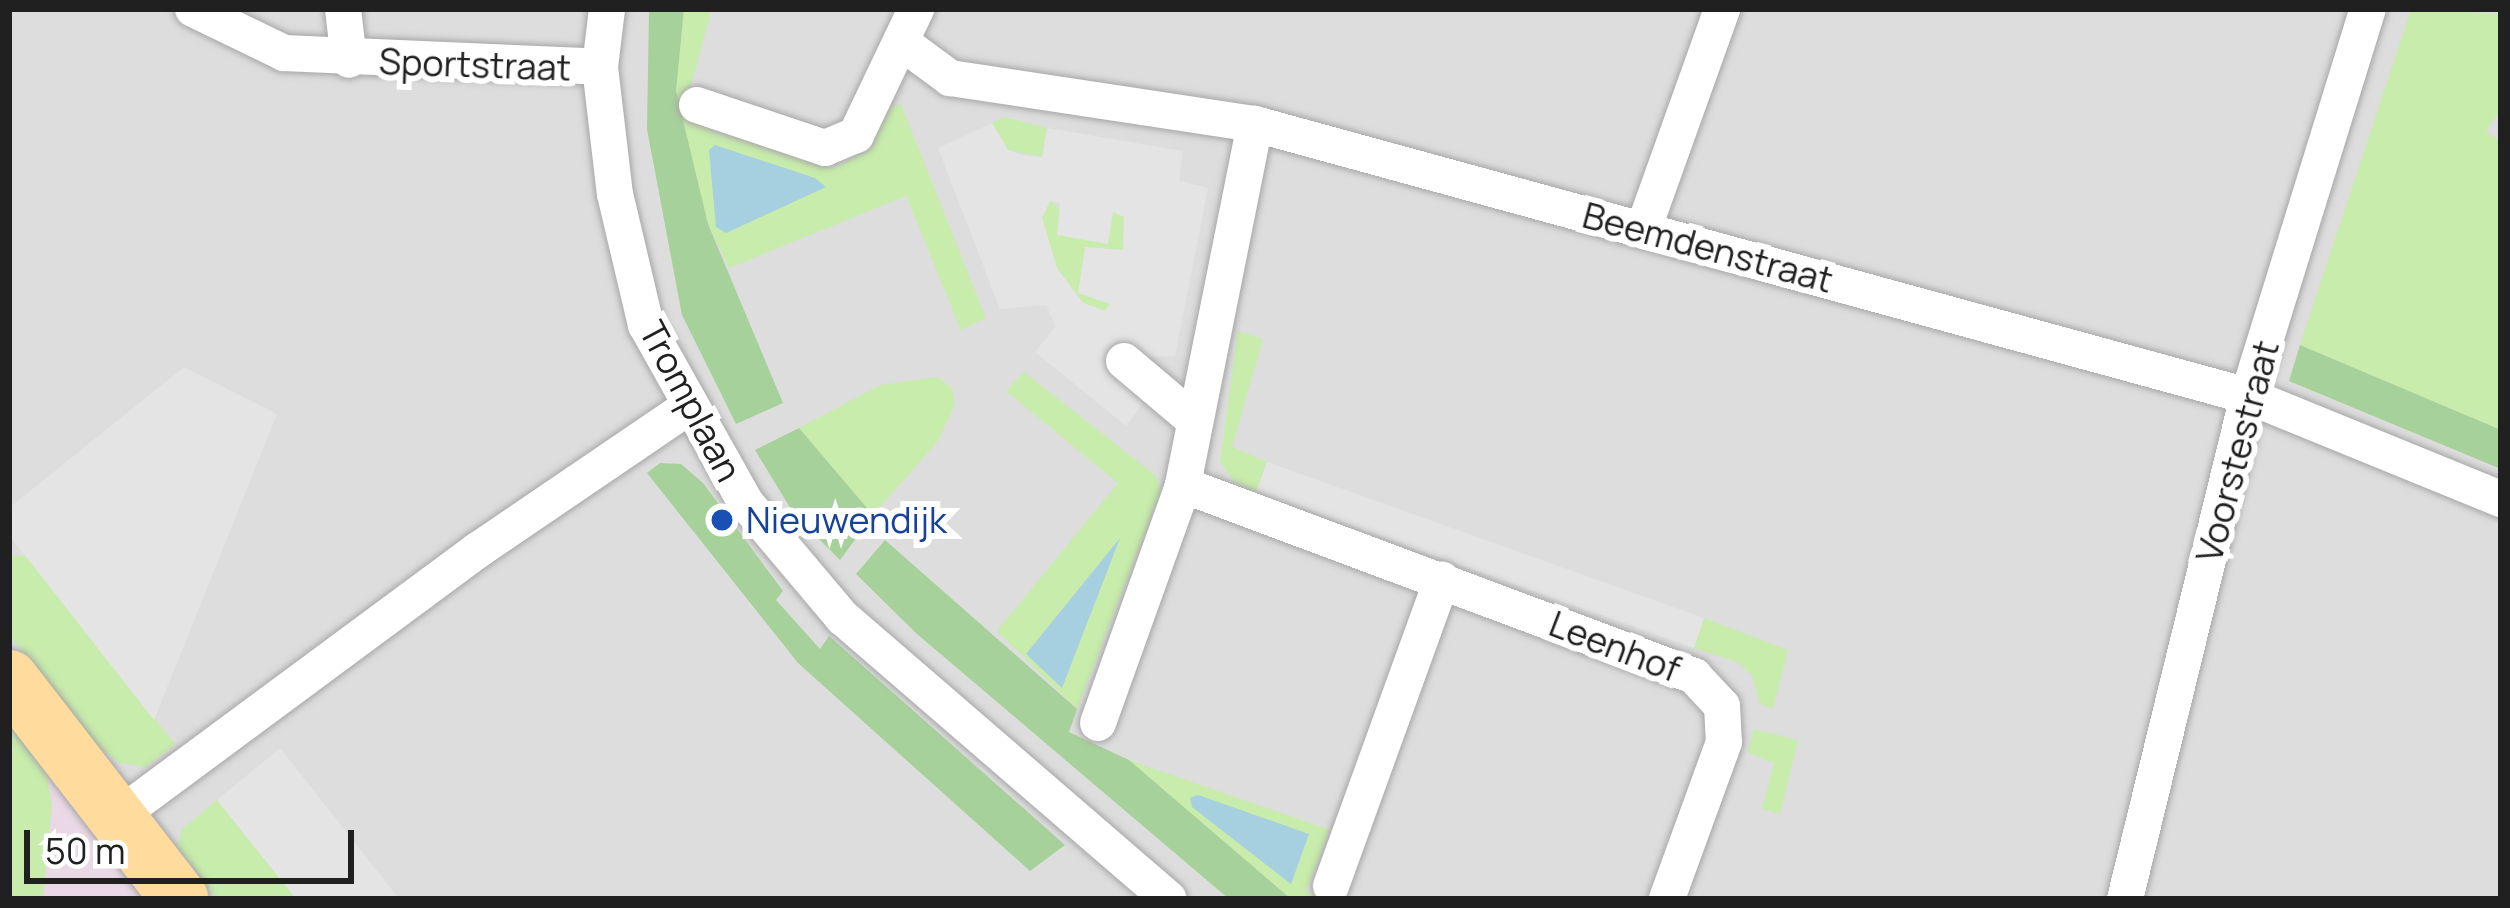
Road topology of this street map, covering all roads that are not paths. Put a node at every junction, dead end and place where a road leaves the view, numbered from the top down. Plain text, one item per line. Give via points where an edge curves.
1 (193, 9) edge
2 (343, 9) edge
3 (607, 9) edge
4 (916, 9) edge
5 (1722, 9) edge
6 (2368, 9) edge
7 (905, 44) junction
8 (349, 61) junction
9 (600, 67) junction
10 (697, 105) dead end
11 (1255, 124) junction
12 (1643, 230) junction
13 (1124, 361) dead end
14 (2248, 396) junction
15 (687, 408) junction
16 (1196, 421) junction
17 (1183, 485) junction
18 (2501, 499) edge
19 (1442, 580) junction
20 (9, 678) edge
21 (1097, 723) dead end
22 (117, 817) junction
23 (1331, 886) dead end
24 (180, 899) edge
25 (1168, 899) edge
26 (1667, 899) edge
27 (2125, 899) edge

1 - 8 street, Sportstraat via 284,53
2 - 8 street, Sportstraat
3 - 9 street, Tromplaan
4 - 7 street
5 - 12 street
6 - 14 street, Voorstestraat
7 - 10 street via 856,135 825,148
7 - 11 street, Beemdenstraat via 950,78
8 - 9 street, Sportstraat
9 - 15 street, Tromplaan via 615,194 646,326
11 - 12 street, Beemdenstraat
11 - 16 street
12 - 14 street, Beemdenstraat
13 - 16 street
14 - 18 street, Beemdenstraat
14 - 27 street, Voorstestraat
15 - 22 street via 478,550
15 - 25 street, Tromplaan via 746,503 843,618
16 - 17 street
17 - 19 street, Leenhof
17 - 21 street
19 - 23 street
19 - 26 street, Leenhof via 1694,676 1722,706 1724,742
20 - 22 main road
22 - 24 main road

